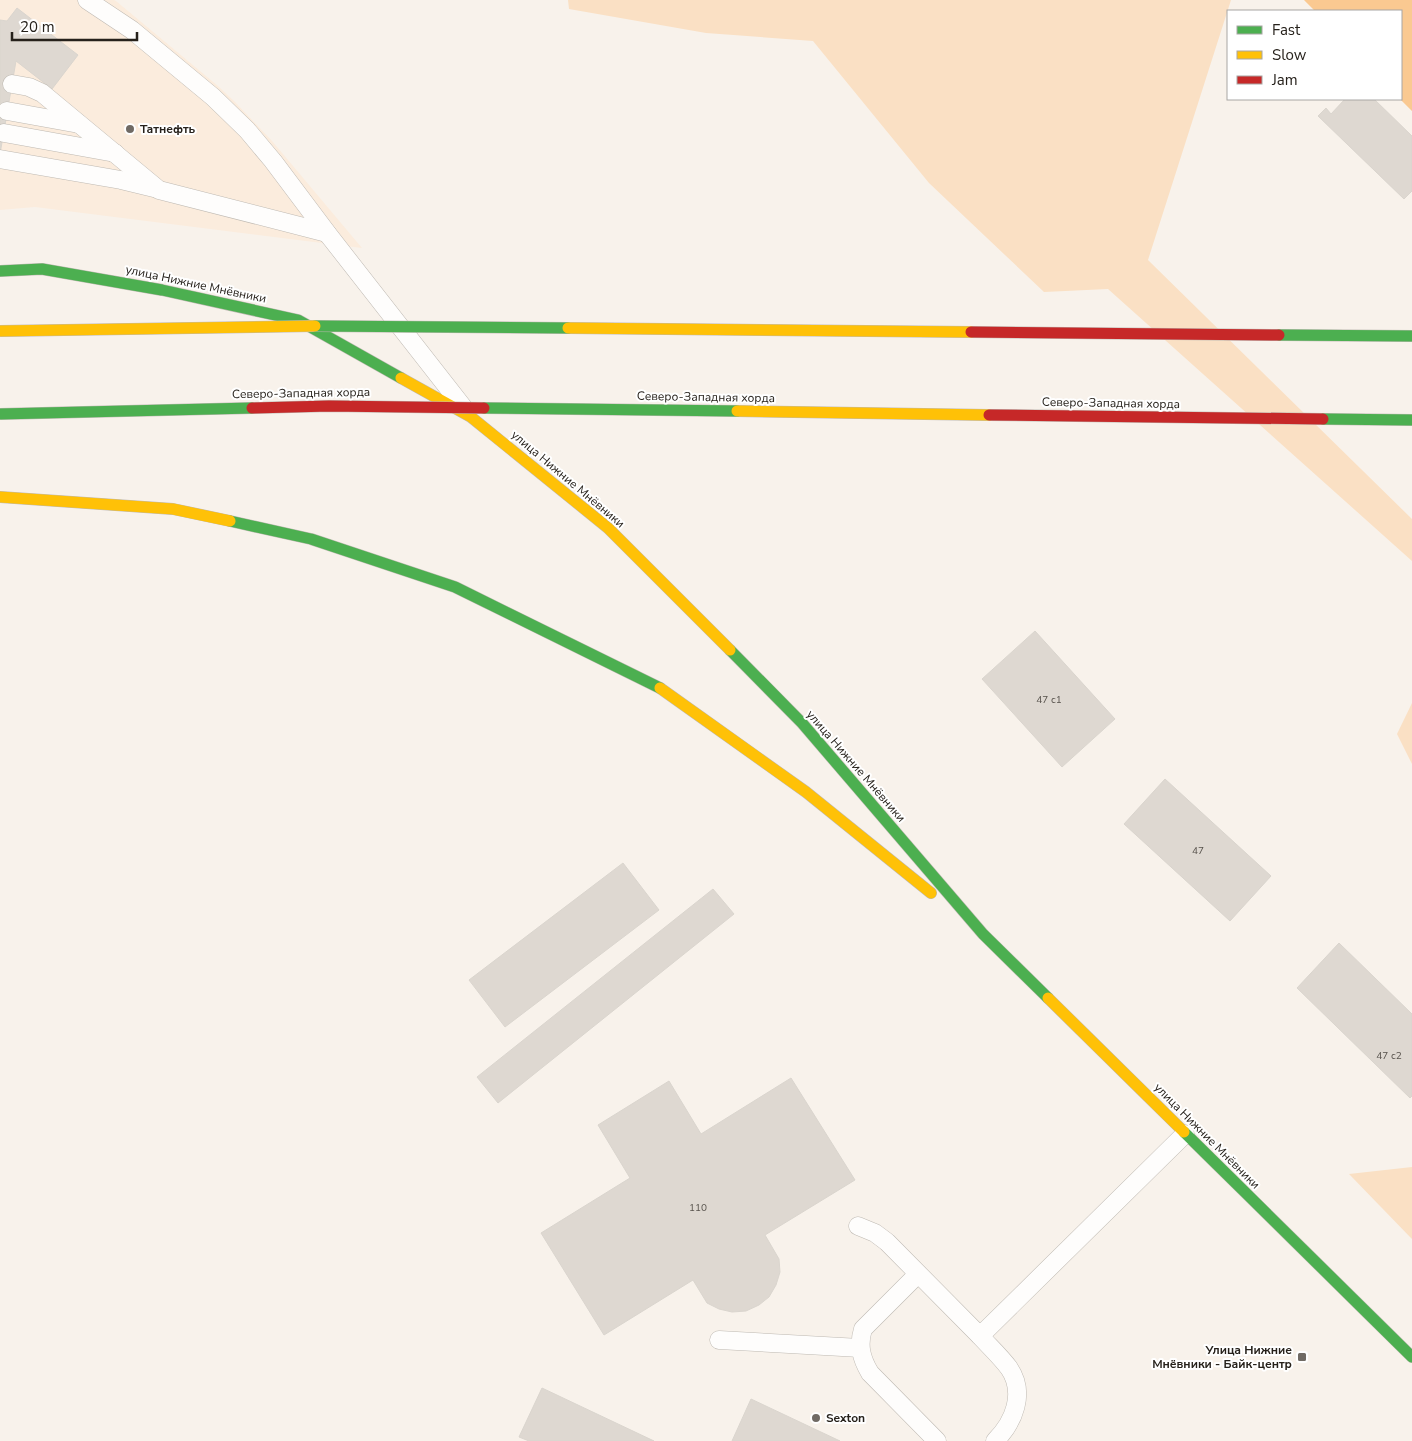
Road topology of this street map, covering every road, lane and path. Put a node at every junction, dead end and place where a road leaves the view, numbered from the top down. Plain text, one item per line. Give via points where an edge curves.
1 (87, 0) edge
2 (12, 84) dead end
3 (7, 111) dead end
4 (80, 124) junction
5 (4, 134) dead end
6 (115, 154) junction
7 (0, 159) edge
8 (159, 190) junction
9 (327, 233) junction
10 (0, 271) edge
11 (0, 331) edge
12 (1412, 336) edge
13 (0, 414) edge
14 (471, 417) junction
15 (1412, 420) edge
16 (0, 497) edge
17 (983, 934) junction
18 (1185, 1134) junction
19 (858, 1226) dead end
20 (918, 1274) junction
21 (980, 1336) junction
22 (719, 1340) dead end
23 (860, 1348) junction
24 (1412, 1357) edge
25 (937, 1441) edge
26 (995, 1441) edge

1 - 9 lane via 132,30 235,118 273,161
2 - 4 lane via 42,93
3 - 4 lane
4 - 6 lane
5 - 6 lane
6 - 8 lane
7 - 8 lane
8 - 9 lane
9 - 14 lane
10 - 14 main road, улица Нижние Мнёвники via 42,269 162,290 298,320
11 - 12 main road, bridge via 309,326
13 - 15 main road, Северо-Западная хорда, bridge via 329,406
14 - 17 main road, улица Нижние Мнёвники via 608,528 802,723
16 - 17 main road, улица Нижние Мнёвники via 173,509 311,539 455,587 658,686 806,792
17 - 18 main road, улица Нижние Мнёвники
18 - 21 lane
18 - 24 main road, улица Нижние Мнёвники
19 - 20 lane via 881,1237
20 - 21 lane
20 - 23 lane via 863,1329
21 - 26 lane via 1010,1369 1016,1383 1015,1414
22 - 23 lane
23 - 25 lane via 870,1373

